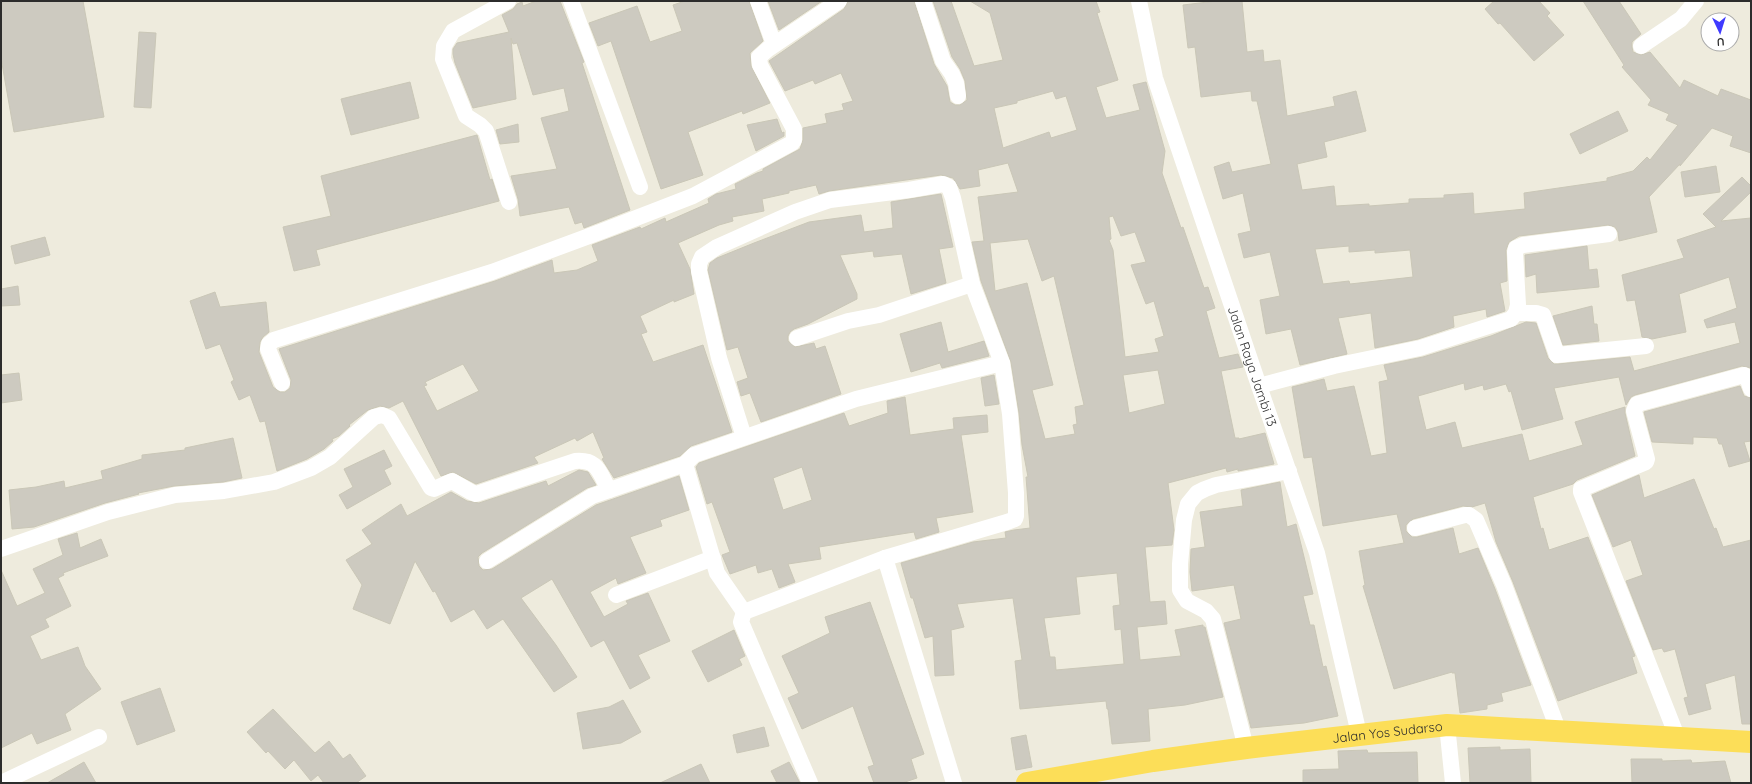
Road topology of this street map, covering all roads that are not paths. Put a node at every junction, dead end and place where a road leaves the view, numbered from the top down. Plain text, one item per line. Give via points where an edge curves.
1 (508, 1) edge
2 (571, 1) edge
3 (758, 1) edge
4 (839, 1) edge
5 (923, 1) edge
6 (1139, 1) edge
7 (1696, 1) edge
8 (774, 44) junction
9 (1641, 46) dead end
10 (958, 96) dead end
11 (640, 187) dead end
12 (509, 202) dead end
13 (1609, 234) dead end
14 (972, 284) junction
15 (1516, 313) junction
16 (797, 338) dead end
17 (1646, 346) dead end
18 (1002, 363) junction
19 (282, 384) dead end
20 (1259, 386) junction
21 (1751, 389) edge
22 (744, 437) junction
23 (685, 464) junction
24 (1289, 471) junction
25 (609, 490) junction
26 (1415, 528) dead end
27 (1, 549) edge
28 (713, 558) junction
29 (885, 558) junction
30 (487, 561) dead end
31 (616, 595) dead end
32 (744, 612) junction
33 (1446, 724) junction
34 (1559, 732) junction
35 (1359, 734) junction
36 (98, 737) dead end
37 (1678, 739) junction
38 (1751, 742) edge
39 (1246, 748) junction
40 (1, 783) edge
41 (810, 783) edge
42 (954, 783) edge
43 (1027, 783) edge
44 (1453, 783) edge

1 - 12 street via 453,31 444,46 443,59 466,116 486,131
2 - 11 street
3 - 8 street
4 - 8 street
5 - 10 street
6 - 20 street, Jalan Raya Jambi 13 via 1155,78
7 - 9 street via 1681,19
8 - 19 street via 762,53 759,62 794,129 792,143 693,196 492,272 274,340 268,344 268,349
13 - 15 street via 1516,248
14 - 16 street via 879,315 848,321
14 - 18 street
14 - 22 street via 953,198 949,186 942,184 830,200 795,212 717,247 702,257 699,271 719,358
15 - 17 street via 1543,315 1557,355
15 - 20 street via 1511,319 1420,348 1334,366
18 - 22 street via 856,399
18 - 29 street via 1010,414 1016,516 1014,519
20 - 24 street, Jalan Raya Jambi 13
21 - 37 street via 1747,377 1744,376 1637,404 1634,411 1646,462 1581,489
22 - 23 street via 694,455
23 - 25 street
23 - 28 street
24 - 35 street, Jalan Raya Jambi 13 via 1317,553
24 - 39 street via 1204,489 1191,498 1184,520 1180,590 1187,601 1206,611 1213,619
25 - 27 street via 596,466 586,460 575,461 476,494 452,481 434,489 389,418 382,415 374,417 330,457 311,468 274,482 224,491 175,494 108,512
25 - 30 street via 592,496
26 - 34 street via 1465,515 1476,520 1504,585
28 - 31 street
28 - 32 street via 717,573
29 - 32 street
29 - 42 street
32 - 41 street via 741,622
33 - 34 highway, Jalan Yos Sudarso
33 - 35 highway, Jalan Yos Sudarso
33 - 44 street
34 - 37 highway, Jalan Yos Sudarso
35 - 39 highway, Jalan Yos Sudarso
36 - 40 street
37 - 38 highway, Jalan Yos Sudarso
39 - 43 highway, Jalan Yos Sudarso

